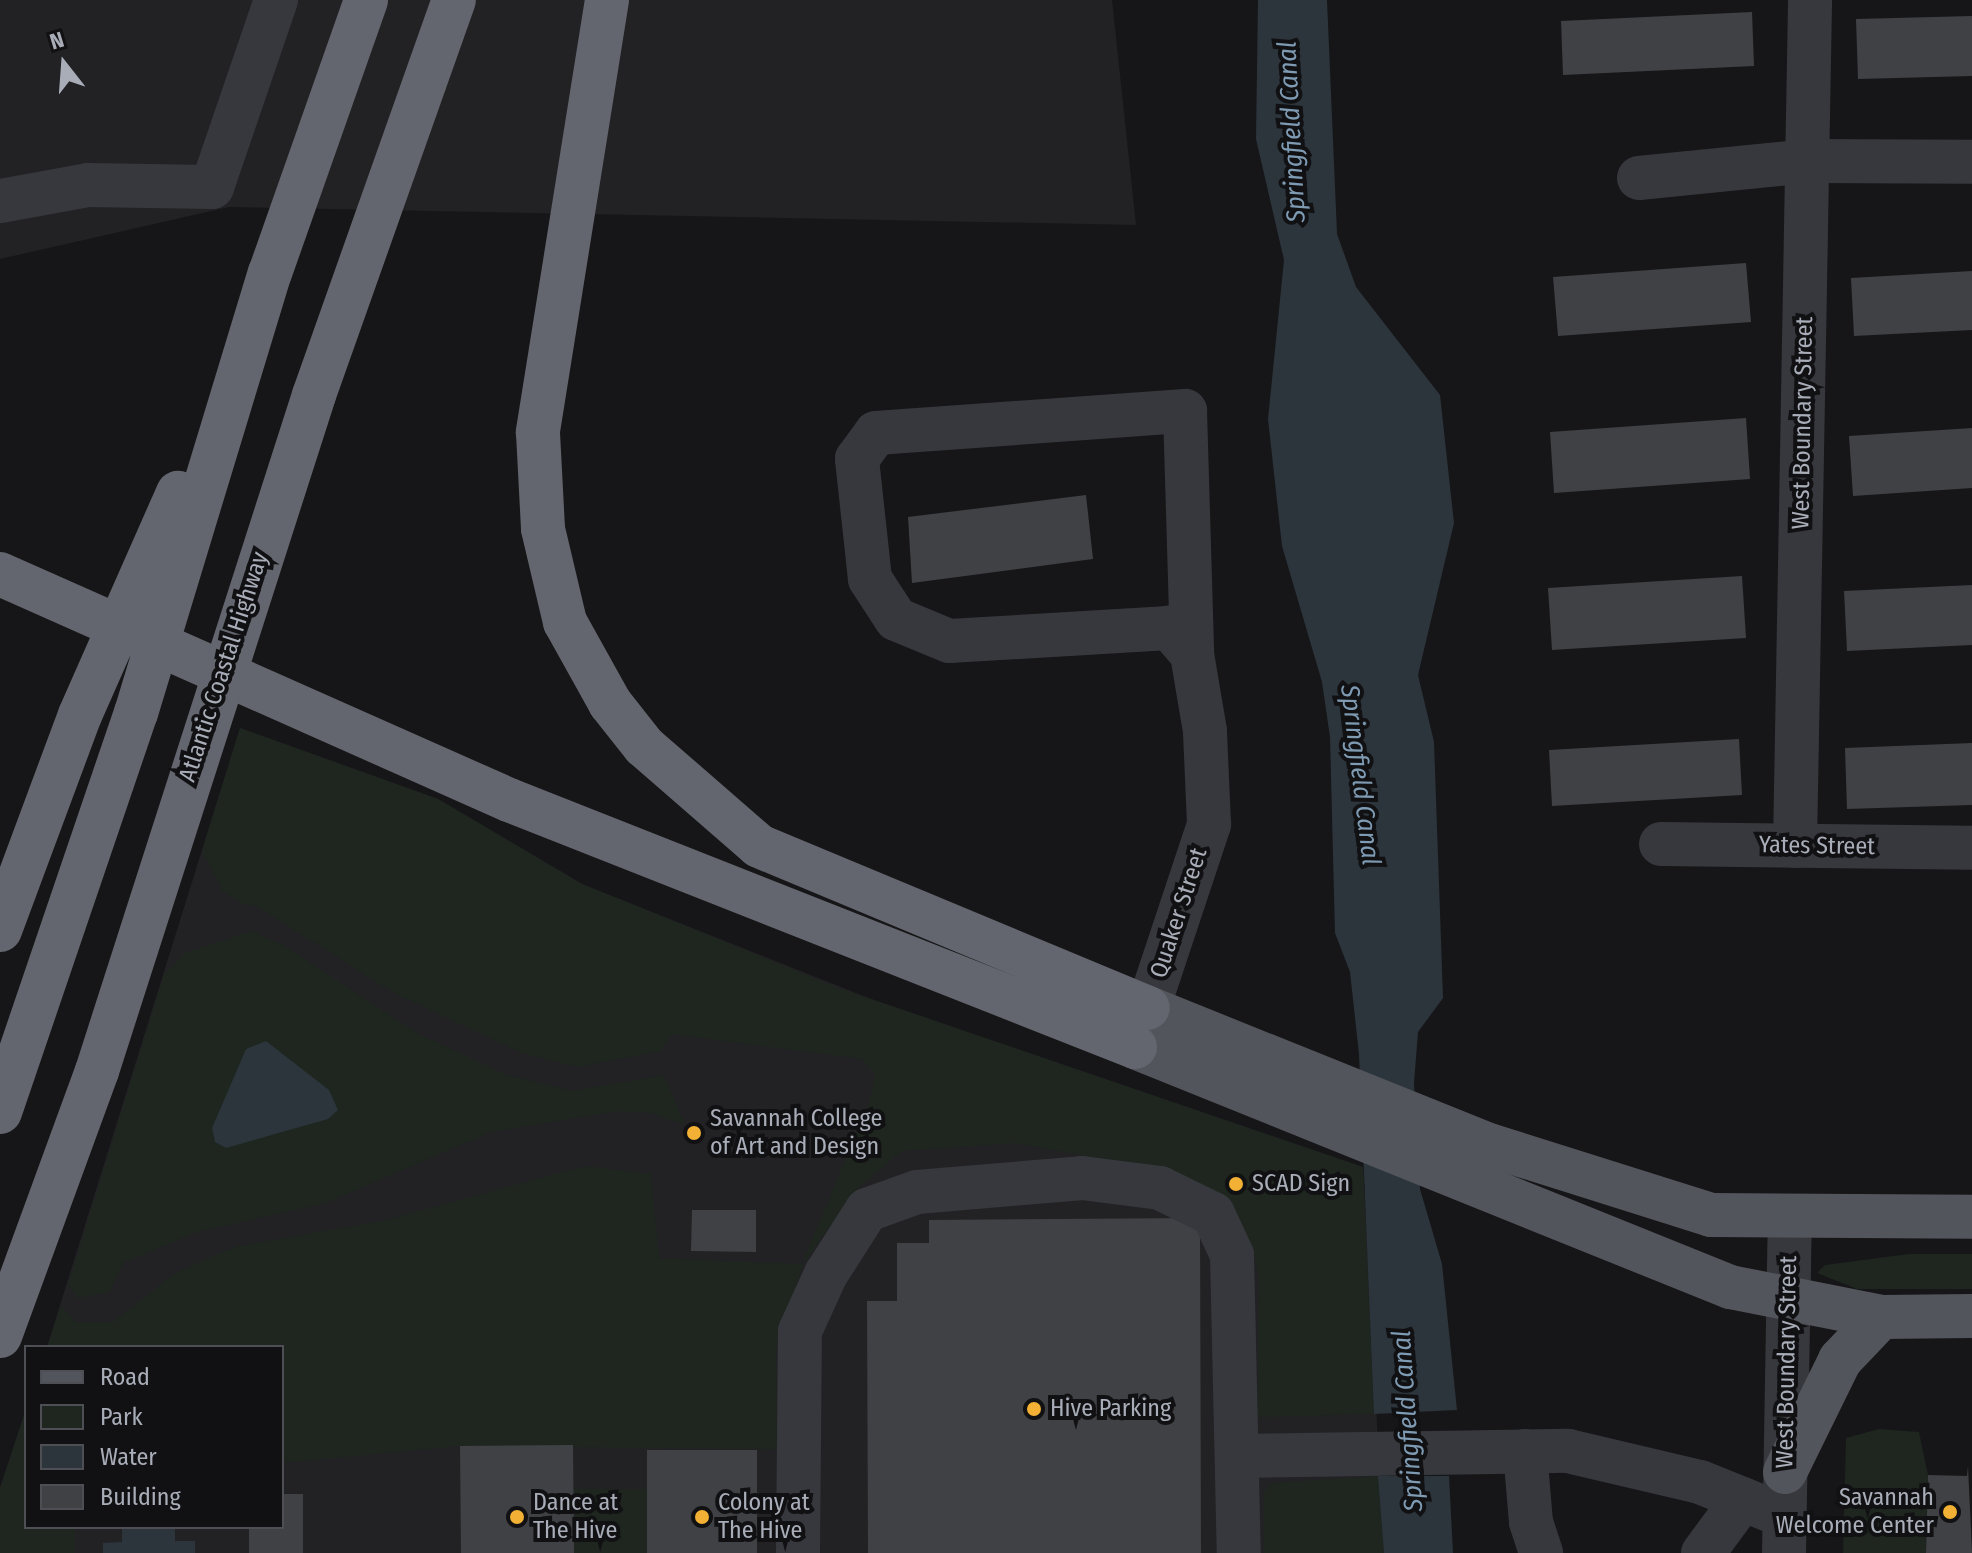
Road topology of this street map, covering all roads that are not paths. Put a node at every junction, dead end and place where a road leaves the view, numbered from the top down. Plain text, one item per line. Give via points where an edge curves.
1 (276, 0) edge
2 (366, 0) edge
3 (454, 0) edge
4 (607, 0) edge
5 (1810, 0) edge
6 (1808, 161) junction
7 (1972, 162) edge
8 (1639, 178) dead end
9 (0, 201) edge
10 (270, 273) junction
11 (0, 574) edge
12 (1192, 654) junction
13 (1661, 844) dead end
14 (1795, 846) junction
15 (1972, 848) edge
16 (0, 930) edge
17 (1142, 1027) junction
18 (1205, 1053) junction
19 (0, 1112) edge
20 (1972, 1217) edge
21 (1790, 1219) junction
22 (1788, 1299) junction
23 (1972, 1316) edge
24 (1881, 1317) junction
25 (0, 1336) edge
26 (1525, 1451) junction
27 (1237, 1456) junction
28 (1785, 1472) junction
29 (1743, 1499) junction
30 (1784, 1534) edge
31 (798, 1553) edge
32 (1239, 1553) edge
33 (1541, 1553) edge
34 (1703, 1553) edge

1 - 9 street via 212,187 88,185
2 - 10 highway
3 - 25 highway, Atlantic Coastal Highway, bridge via 309,410 97,1071
4 - 17 highway via 538,433 550,576 565,622 610,703 674,776 759,846
5 - 6 street, West Boundary Street
6 - 7 street
6 - 8 street
6 - 14 street, West Boundary Street
10 - 16 highway, bridge via 80,715
10 - 19 highway, bridge via 136,713
11 - 17 highway via 509,800
12 - 12 street, Quaker Street via 1169,628 949,641 896,619 870,579 857,459 876,433 1185,411
12 - 17 street, Quaker Street via 1209,824
13 - 14 street, Yates Street
14 - 15 street, Yates Street
17 - 18 main road
18 - 21 main road via 1711,1215
18 - 22 main road via 1492,1191 1730,1287
20 - 21 main road
21 - 22 street, West Boundary Street
22 - 24 main road
22 - 28 street, West Boundary Street
23 - 24 main road
24 - 28 main road via 1840,1360
26 - 27 street
26 - 29 street via 1642,1465
26 - 33 street via 1531,1522
27 - 31 street via 1232,1255 1213,1214 1160,1188 1082,1178 917,1192 867,1210 826,1274 800,1331
27 - 32 street
28 - 30 street, West Boundary Street
29 - 30 street
29 - 34 street

